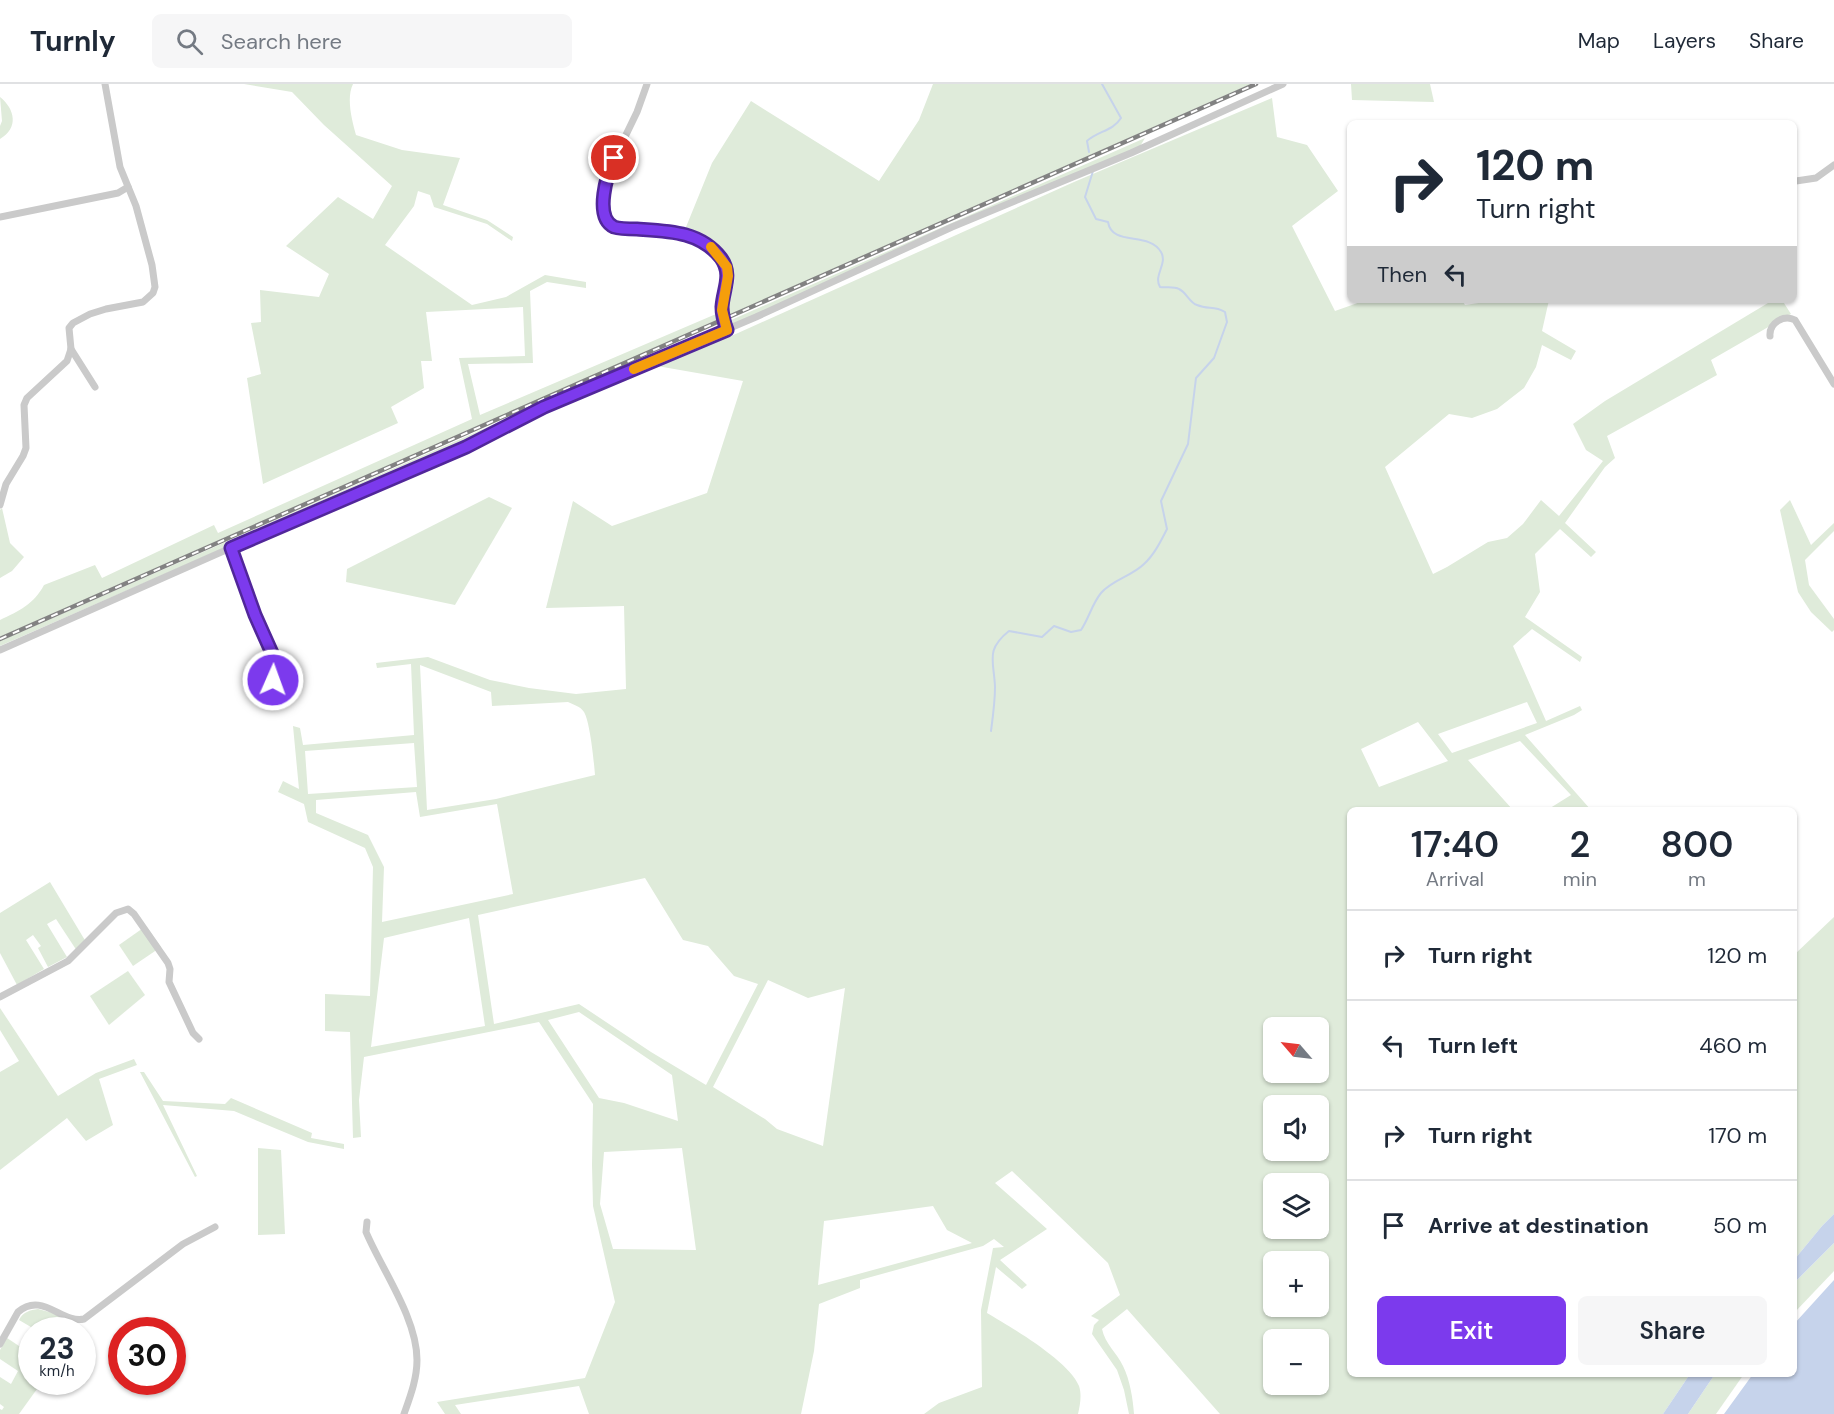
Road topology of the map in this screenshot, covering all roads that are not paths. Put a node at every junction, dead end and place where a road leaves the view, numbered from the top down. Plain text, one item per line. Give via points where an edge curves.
1 (105, 84) edge
2 (647, 84) edge
3 (1283, 84) edge
4 (1834, 165) edge
5 (1797, 181) edge
6 (128, 187) junction
7 (0, 217) edge
8 (727, 330) junction
9 (1770, 336) dead end
10 (71, 349) junction
11 (1834, 384) edge
12 (95, 387) dead end
13 (0, 505) edge
14 (231, 548) junction
15 (0, 650) edge
16 (259, 687) dead end
17 (0, 997) edge
18 (200, 1039) dead end
19 (367, 1222) dead end
20 (215, 1227) dead end
21 (0, 1344) edge
22 (404, 1414) edge

1 - 6 street via 120,167
2 - 8 street via 608,172 605,215 618,228 670,231 707,244 727,267 722,310
3 - 8 street via 952,227
4 - 5 street via 1816,178
6 - 7 street via 118,193
6 - 10 street via 155,280 153,293 143,302 106,309 73,323 69,332
8 - 14 street via 544,407 466,447
9 - 11 street via 1774,324 1785,318 1795,320
10 - 12 street
10 - 13 street via 64,365 27,398 26,448 6,484
14 - 15 street
14 - 16 street via 280,671
17 - 18 street via 68,961 125,908 134,914 168,963 169,982 193,1033
19 - 22 street via 366,1232 404,1312 416,1350 416,1369
20 - 21 street via 183,1244 84,1319 76,1320 40,1305 22,1308

